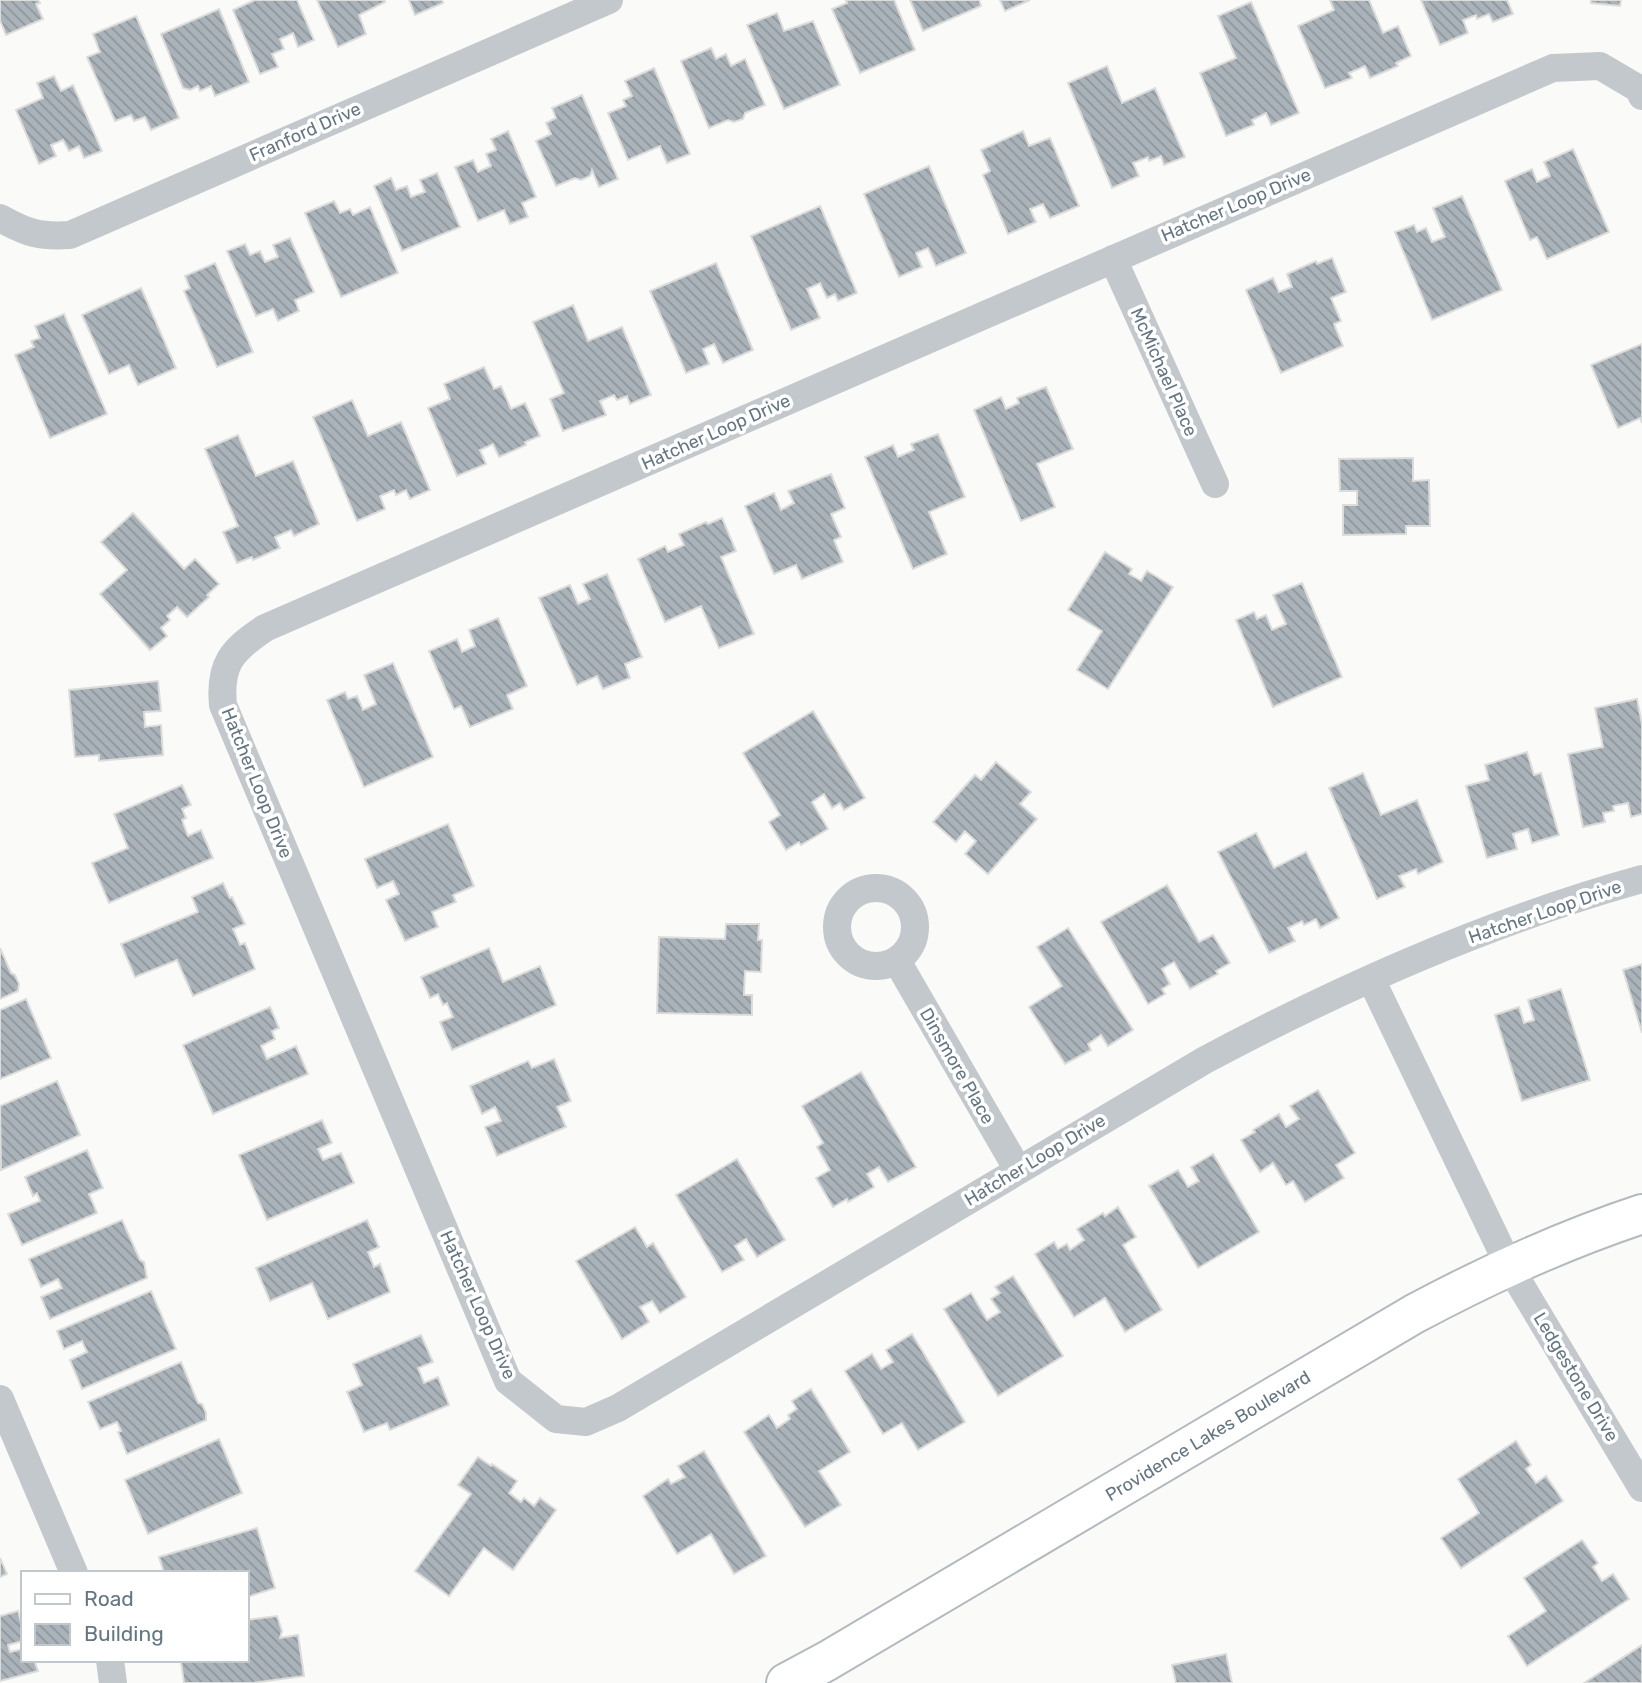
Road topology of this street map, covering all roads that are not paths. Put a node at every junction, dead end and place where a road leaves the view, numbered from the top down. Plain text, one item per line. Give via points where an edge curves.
1 (609, 0) edge
2 (1642, 96) edge
3 (0, 218) edge
4 (1113, 259) junction
5 (1214, 484) dead end
6 (1642, 879) edge
7 (897, 961) dead end
8 (1371, 979) junction
9 (1018, 1170) junction
10 (1642, 1214) edge
11 (1509, 1266) junction
12 (0, 1399) edge
13 (1642, 1488) edge
14 (73, 1571) edge
15 (110, 1662) edge
16 (113, 1683) edge
17 (786, 1683) edge

1 - 3 street, Franford Drive via 71,235 45,237
2 - 4 street, Hatcher Loop Drive via 1639,89 1600,66 1553,68
4 - 5 street, McMichael Place
4 - 9 street, Hatcher Loop Drive via 265,628 240,644 221,685 223,705 509,1381 556,1419 586,1422 618,1408
6 - 8 street, Hatcher Loop Drive via 1488,929
7 - 9 street, Dinsmore Place
8 - 9 street, Hatcher Loop Drive via 1205,1060
8 - 11 street
10 - 11 street, Providence Lakes Boulevard
11 - 13 street, Ledgestone Drive
11 - 17 street, Providence Lakes Boulevard via 1414,1314
12 - 14 street
15 - 16 street

